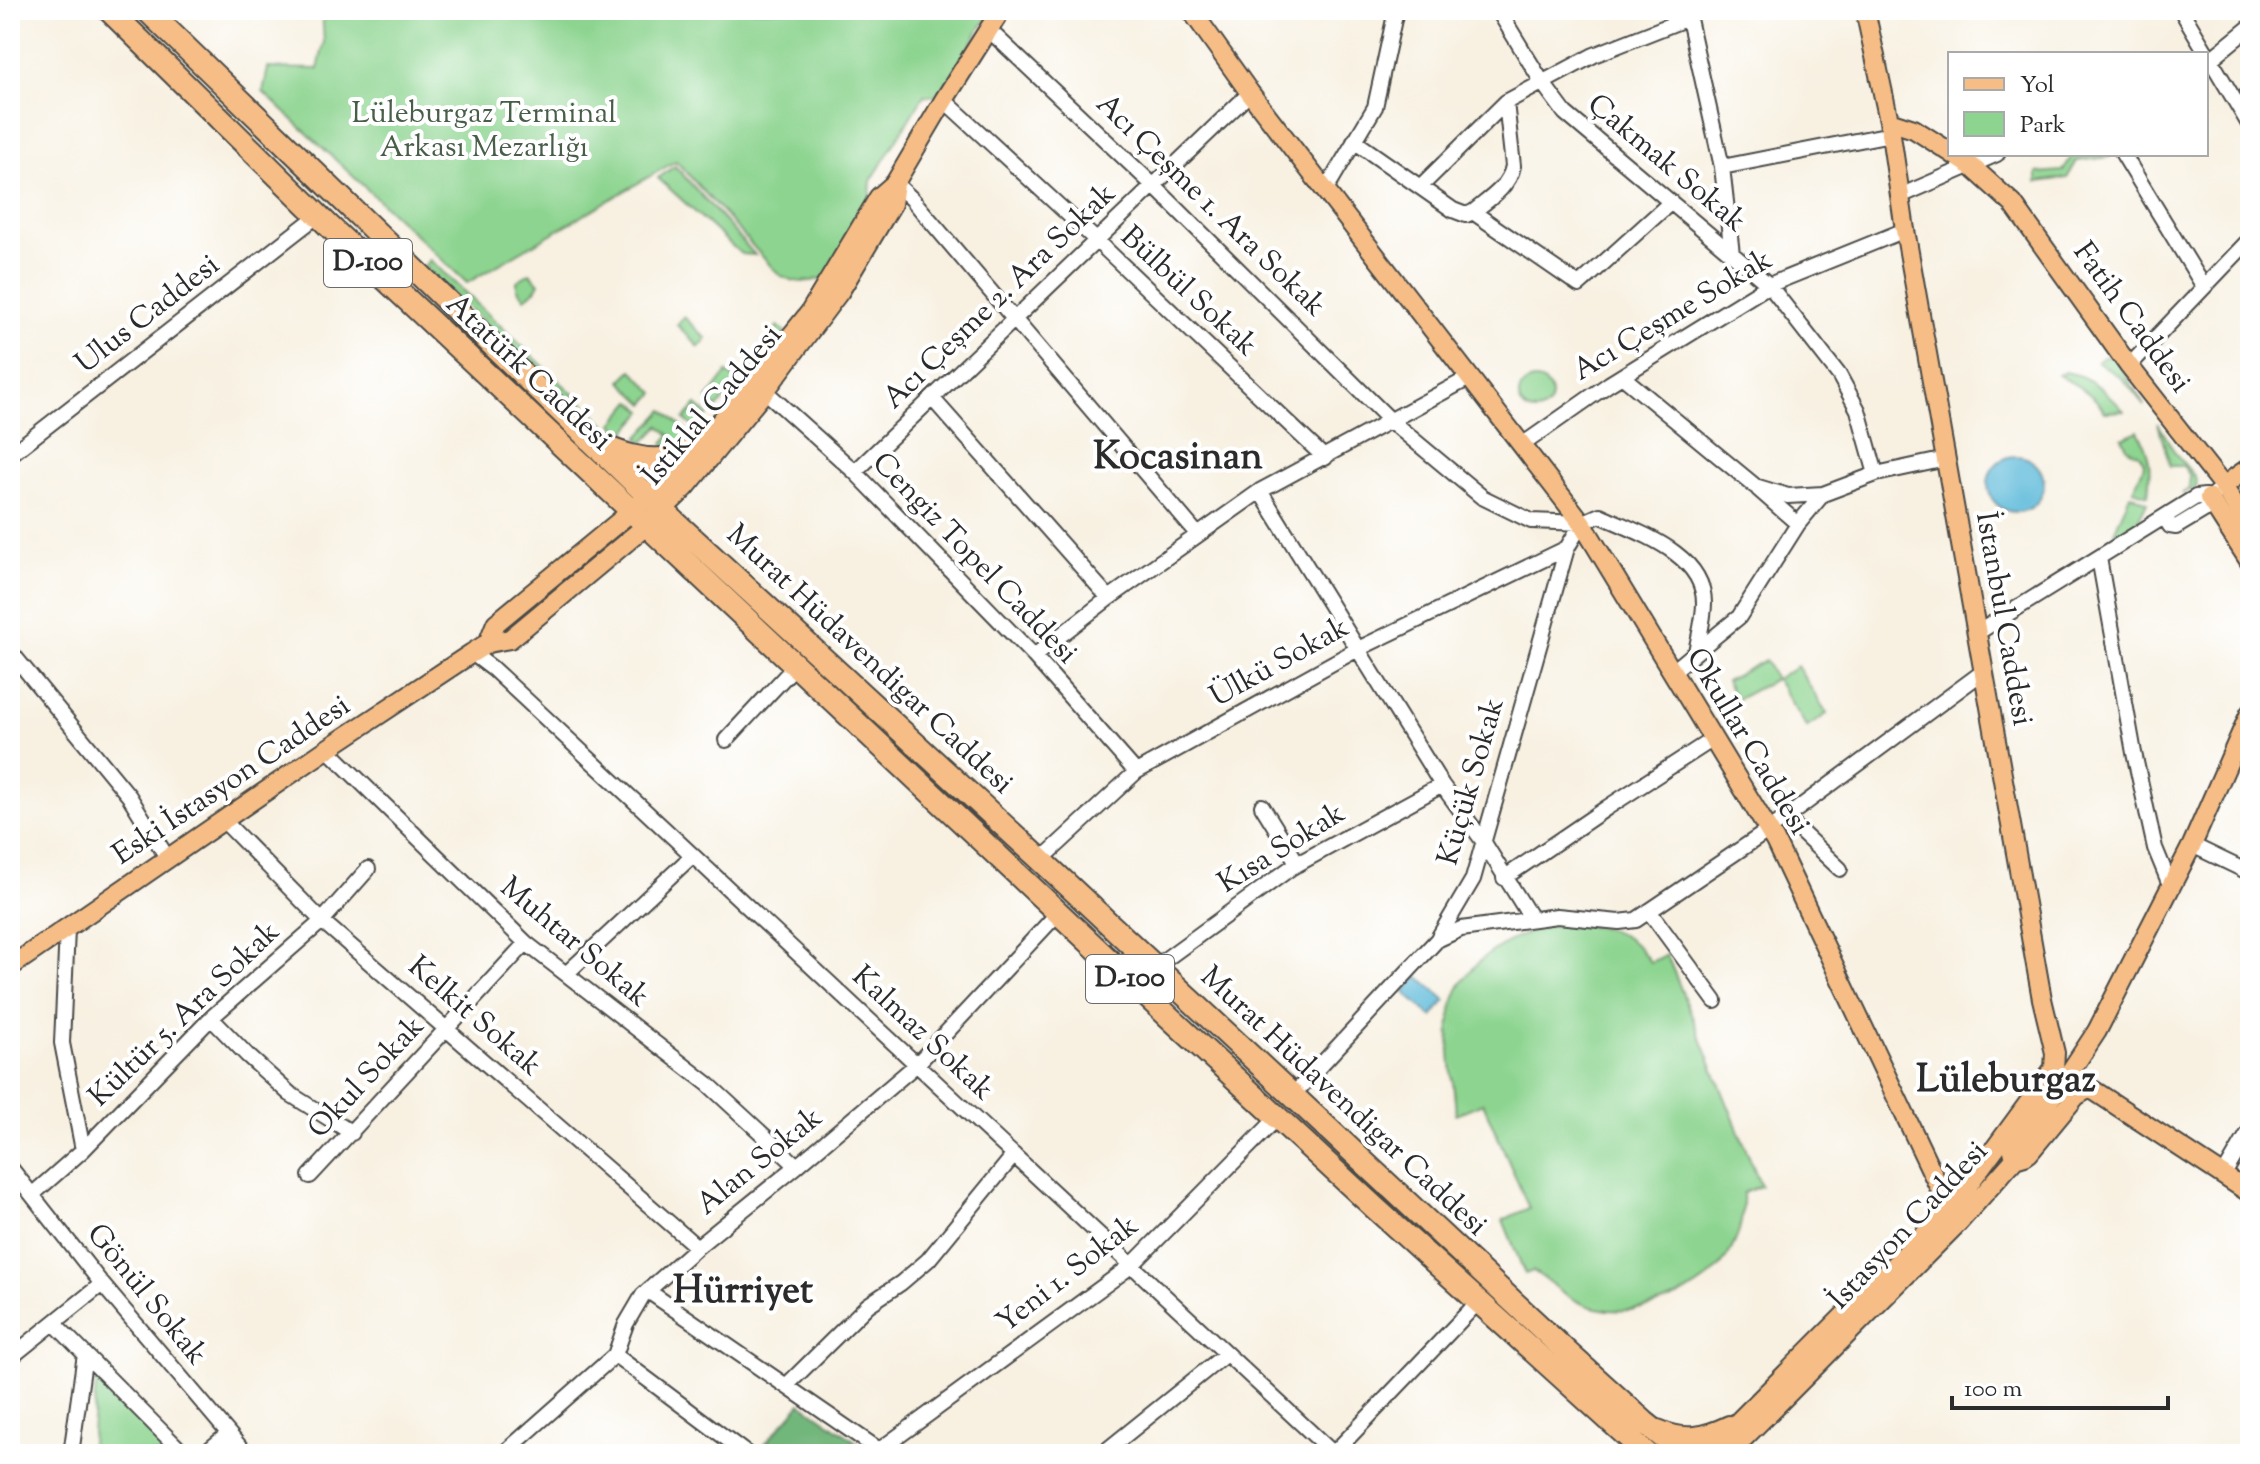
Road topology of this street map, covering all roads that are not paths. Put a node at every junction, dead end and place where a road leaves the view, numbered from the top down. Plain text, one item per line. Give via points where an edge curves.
1 (109, 10) edge
2 (147, 10) edge
3 (1001, 10) edge
4 (1191, 10) edge
5 (1396, 10) edge
6 (1498, 10) edge
7 (1865, 10) edge
8 (2181, 10) edge
9 (1688, 14) edge
10 (2250, 27) edge
11 (989, 30) junction
12 (2203, 52) edge
13 (2208, 62) edge
14 (1542, 82) junction
15 (1250, 93) junction
16 (944, 100) junction
17 (1506, 102) junction
18 (2250, 126) edge
19 (1890, 128) junction
20 (1354, 141) junction
21 (1948, 150) edge
22 (1956, 156) edge
23 (1993, 156) edge
24 (2124, 156) edge
25 (1971, 166) junction
26 (1722, 167) junction
27 (895, 183) junction
28 (1154, 186) junction
29 (1420, 187) junction
30 (1325, 191) junction
31 (1900, 196) junction
32 (1671, 202) junction
33 (1473, 212) junction
34 (317, 216) junction
35 (1905, 230) junction
36 (2250, 239) edge
37 (1096, 240) junction
38 (1732, 254) junction
39 (1769, 285) junction
40 (2204, 287) junction
41 (815, 316) junction
42 (1014, 319) junction
43 (2129, 366) junction
44 (1623, 377) junction
45 (1469, 378) junction
46 (765, 391) junction
47 (932, 398) junction
48 (1392, 422) junction
49 (590, 441) junction
50 (1522, 445) junction
51 (700, 446) junction
52 (10, 455) edge
53 (1325, 458) junction
54 (1946, 459) junction
55 (2250, 467) edge
56 (855, 472) junction
57 (1876, 474) junction
58 (1755, 486) junction
59 (1260, 491) junction
60 (2216, 492) junction
61 (1823, 494) junction
62 (647, 511) junction
63 (1582, 523) junction
64 (1798, 524) junction
65 (2250, 529) edge
66 (1198, 535) junction
67 (1567, 548) junction
68 (2099, 558) junction
69 (2250, 562) edge
70 (1109, 598) junction
71 (1977, 633) junction
72 (480, 648) junction
73 (1358, 649) junction
74 (10, 651) edge
75 (1696, 652) junction
76 (1034, 656) junction
77 (796, 665) junction
78 (1984, 671) junction
79 (1672, 672) junction
80 (2250, 713) edge
81 (1713, 739) junction
82 (726, 740) dead end
83 (327, 749) junction
84 (1136, 772) junction
85 (1442, 785) junction
86 (1262, 806) dead end
87 (1786, 818) junction
88 (223, 820) junction
89 (1769, 830) junction
90 (1483, 841) junction
91 (2192, 845) junction
92 (692, 856) junction
93 (168, 859) junction
94 (1041, 860) junction
95 (1298, 864) junction
96 (368, 869) dead end
97 (1840, 869) dead end
98 (2250, 873) edge
99 (1504, 878) junction
100 (2171, 887) junction
101 (1649, 911) junction
102 (1059, 912) junction
103 (1531, 918) junction
104 (322, 921) junction
105 (67, 929) junction
106 (1437, 940) junction
107 (526, 943) junction
108 (10, 967) edge
109 (1155, 967) junction
110 (566, 974) junction
111 (1715, 1001) dead end
112 (211, 1018) junction
113 (448, 1028) junction
114 (917, 1064) junction
115 (1292, 1096) junction
116 (1278, 1117) junction
117 (2250, 1130) edge
118 (352, 1133) junction
119 (83, 1150) junction
120 (1014, 1155) junction
121 (2015, 1159) junction
122 (797, 1166) junction
123 (10, 1167) edge
124 (310, 1176) dead end
125 (2223, 1176) junction
126 (2250, 1193) edge
127 (33, 1194) junction
128 (1954, 1215) junction
129 (697, 1247) junction
130 (1131, 1266) junction
131 (102, 1284) junction
132 (648, 1291) junction
133 (1479, 1301) junction
134 (54, 1323) junction
135 (85, 1354) junction
136 (1226, 1354) junction
137 (615, 1355) junction
138 (10, 1358) edge
139 (786, 1386) junction
140 (1736, 1423) junction
141 (1755, 1427) junction
142 (227, 1435) junction
143 (1641, 1443) edge
144 (880, 1453) edge
145 (71, 1454) edge
146 (184, 1454) edge
147 (204, 1454) edge
148 (246, 1454) edge
149 (503, 1454) edge
150 (747, 1454) edge
151 (1102, 1454) edge
152 (1333, 1454) edge
153 (1684, 1454) edge
154 (1706, 1454) edge
155 (1728, 1454) edge
156 (1744, 1454) edge

1 - 34 highway, Atatürk Caddesi / D-100
2 - 49 highway, Atatürk Caddesi / D-100
3 - 11 main road, İstiklal Caddesi
4 - 15 main road
5 - 20 street via 1375,107
6 - 14 street, Çakmak Sokak
7 - 19 main road, İstanbul Caddesi
8 - 12 street
9 - 14 street
9 - 26 street
10 - 13 street
11 - 16 main road, İstiklal Caddesi
11 - 28 street, Acı Çeşme 1. Ara Sokak
13 - 18 street
14 - 17 street
14 - 32 street, Çakmak Sokak via 1565,113
15 - 28 street, Acı Çeşme 2. Ara Sokak
15 - 30 main road
16 - 27 main road, İstiklal Caddesi
16 - 37 street, Bülbül Sokak
17 - 29 street
17 - 33 street via 1511,174
19 - 21 main road, Fatih Caddesi via 1914,129
19 - 26 street
19 - 31 main road, İstanbul Caddesi
20 - 29 street
20 - 30 street
22 - 25 main road, Fatih Caddesi
23 - 25 street
24 - 40 street
25 - 31 street
25 - 43 main road, Fatih Caddesi via 2013,204
26 - 38 street
27 - 41 main road, İstiklal Caddesi via 892,204 840,291
27 - 42 street
28 - 37 street, Acı Çeşme 2. Ara Sokak
28 - 48 street, Acı Çeşme 1. Ara Sokak
29 - 33 street via 1460,214
30 - 45 main road, Okullar Caddesi
31 - 35 main road, İstanbul Caddesi
32 - 33 street via 1579,285
32 - 38 street, Çakmak Sokak
34 - 52 street, Ulus Caddesi
34 - 62 highway, Atatürk Caddesi / D-100
35 - 39 street, Acı Çeşme Sokak
35 - 54 main road, İstanbul Caddesi
36 - 40 street
37 - 42 street, Acı Çeşme 2. Ara Sokak
37 - 53 street, Bülbül Sokak
38 - 39 street, Çakmak Sokak
39 - 44 street, Acı Çeşme Sokak
39 - 57 street, Çakmak Sokak via 1839,375 1858,410
40 - 43 street
41 - 46 main road, İstiklal Caddesi
41 - 51 main road, İstiklal Caddesi
42 - 47 street, Acı Çeşme 2. Ara Sokak
42 - 66 street
43 - 60 main road, Fatih Caddesi
44 - 50 street, Acı Çeşme Sokak
44 - 58 street
45 - 48 street
45 - 50 main road, Okullar Caddesi
46 - 56 street, Cengiz Topel Caddesi
46 - 62 main road, İstiklal Caddesi via 686,487
47 - 56 street, Acı Çeşme 2. Ara Sokak
47 - 70 street
48 - 53 street
48 - 63 street, Acı Çeşme 1. Ara Sokak via 1482,497 1531,521
49 - 51 highway via 653,459
49 - 62 highway, Atatürk Caddesi / D-100
50 - 63 main road, Okullar Caddesi
51 - 62 main road, İstiklal Caddesi
53 - 59 street
54 - 57 street
54 - 71 main road, İstanbul Caddesi
55 - 60 main road
56 - 76 street, Cengiz Topel Caddesi
57 - 61 street
58 - 61 street via 1788,496
58 - 64 street
59 - 66 street
59 - 73 street
60 - 65 main road, Fatih Caddesi
60 - 68 street via 2196,497
60 - 69 main road
61 - 64 street
62 - 72 main road, Eski İstasyon Caddesi via 496,623
62 - 77 highway, Murat Hüdavendigar Caddesi / D-100
62 - 94 highway, Murat Hüdavendigar Caddesi / D-100
63 - 67 street, Küçük Sokak
63 - 75 street, Acı Çeşme 1. Ara Sokak via 1600,515 1686,560 1699,579 1704,602
63 - 79 main road, Okullar Caddesi
64 - 75 street via 1739,617
66 - 70 street
67 - 73 street, Ülkü Sokak
67 - 90 street, Küçük Sokak
68 - 71 street
68 - 100 street via 2134,753 2155,848
70 - 76 street
71 - 78 main road, İstanbul Caddesi
72 - 83 main road, Eski İstasyon Caddesi
72 - 92 street, Kalmaz Sokak via 493,669
73 - 84 street, Ülkü Sokak
73 - 85 street
74 - 93 street via 129,796
75 - 79 street
76 - 84 street, Cengiz Topel Caddesi
77 - 82 street
77 - 102 highway, Murat Hüdavendigar Caddesi / D-100
78 - 87 street
78 - 128 main road, İstanbul Caddesi via 2055,1053 2054,1068
79 - 81 main road, Okullar Caddesi
80 - 91 main road, İstasyon Caddesi
81 - 89 main road, Okullar Caddesi
81 - 99 street
83 - 88 main road, Eski İstasyon Caddesi
83 - 107 street, Muhtar Sokak
84 - 94 street, Ülkü Sokak
85 - 90 street
85 - 95 street, Kısa Sokak
86 - 95 street
87 - 89 street
87 - 97 street
88 - 93 main road, Eski İstasyon Caddesi
88 - 104 street, Kelkit Sokak
89 - 101 street
89 - 128 main road, Okullar Caddesi
90 - 99 street
90 - 106 street, Küçük Sokak via 1473,879
91 - 98 street
91 - 100 main road, İstasyon Caddesi
92 - 110 street
92 - 114 street, Kalmaz Sokak
93 - 105 main road, Eski İstasyon Caddesi
94 - 109 highway, Murat Hüdavendigar Caddesi / D-100
95 - 109 street, Kısa Sokak
96 - 104 street, Kültür 5. Ara Sokak
99 - 103 street
100 - 121 main road, İstasyon Caddesi via 2097,1031 2015,1146
101 - 103 street via 1619,922
101 - 111 street
102 - 114 street, Alan Sokak
102 - 116 highway, Murat Hüdavendigar Caddesi / D-100
103 - 106 street via 1461,929
104 - 112 street, Kültür 5. Ara Sokak
104 - 113 street, Kelkit Sokak
105 - 108 main road, Eski İstasyon Caddesi
105 - 119 street via 62,1043
106 - 115 street, Küçük Sokak
107 - 110 street, Muhtar Sokak
107 - 113 street, Okul Sokak
109 - 115 highway, Murat Hüdavendigar Caddesi / D-100
110 - 122 street, Muhtar Sokak via 708,1084
112 - 118 street via 290,1094
112 - 119 street, Kültür 5. Ara Sokak
113 - 118 street, Okul Sokak
113 - 129 street, Kelkit Sokak
114 - 120 street, Kalmaz Sokak
114 - 122 street, Alan Sokak
115 - 143 highway, Murat Hüdavendigar Caddesi / D-100
116 - 130 street, Yeni 1. Sokak
116 - 133 highway, Murat Hüdavendigar Caddesi / D-100
117 - 125 street
118 - 124 street, Okul Sokak
119 - 127 street, Kültür 5. Ara Sokak
120 - 130 street, Kalmaz Sokak
120 - 139 street via 928,1260 868,1305
121 - 125 main road via 2029,1153 2086,1090
121 - 128 main road, İstasyon Caddesi
122 - 129 street, Alan Sokak
123 - 127 street, Gönül Sokak
125 - 126 main road
127 - 131 street, Gönül Sokak
128 - 140 main road, İstasyon Caddesi
128 - 141 main road, İstasyon Caddesi
129 - 132 street, Alan Sokak
130 - 136 street, Kalmaz Sokak
130 - 144 street, Yeni 1. Sokak
131 - 134 street
131 - 142 street, Gönül Sokak
132 - 137 street, Alan Sokak via 626,1324
132 - 139 street
133 - 143 highway, Murat Hüdavendigar Caddesi / D-100
133 - 152 street
134 - 135 street
134 - 138 street
135 - 145 street
135 - 146 street
136 - 151 street
136 - 152 street, Kalmaz Sokak
137 - 149 street, Alan Sokak
137 - 150 street
139 - 144 street
140 - 143 main road via 1694,1438 1662,1431
140 - 154 main road, İstasyon Caddesi
141 - 155 main road, İstasyon Caddesi
141 - 156 main road
142 - 147 street
142 - 148 street, Gönül Sokak
143 - 153 highway, Murat Hüdavendigar Caddesi / D-100

